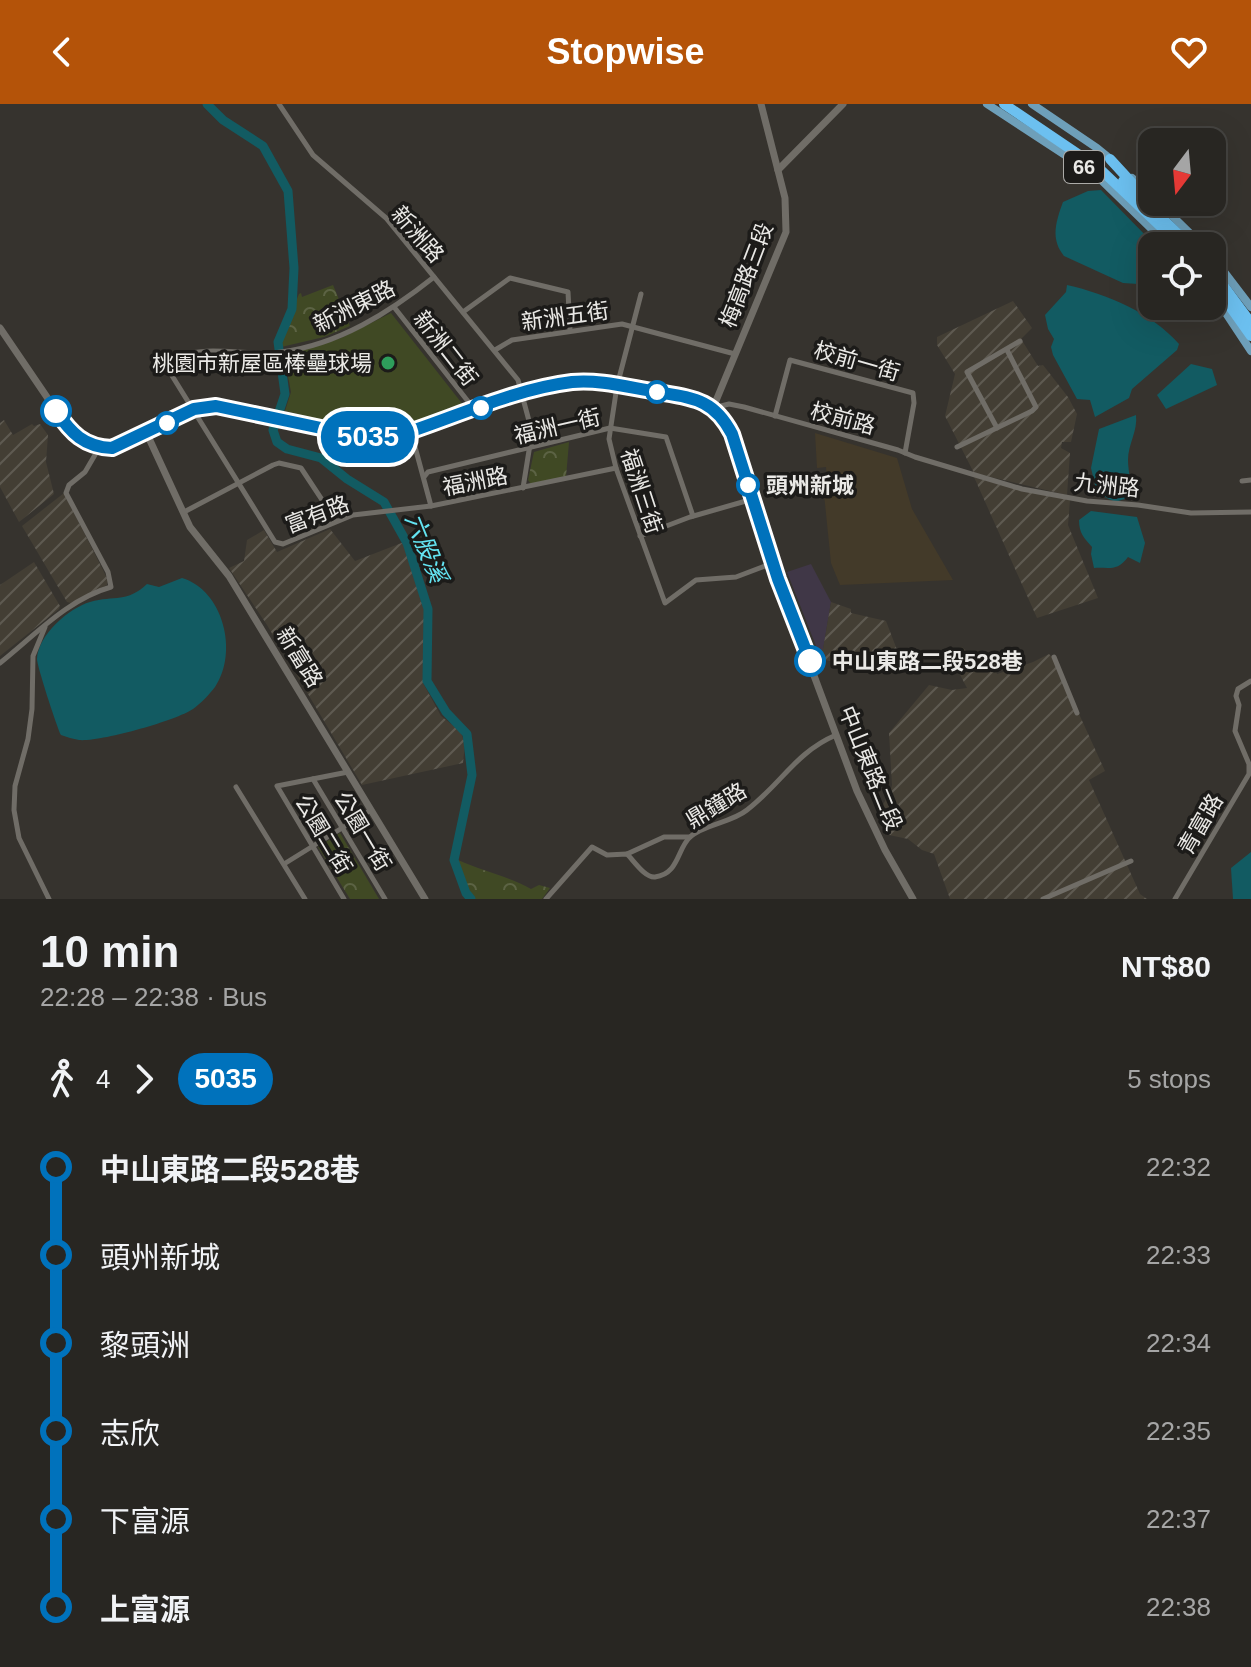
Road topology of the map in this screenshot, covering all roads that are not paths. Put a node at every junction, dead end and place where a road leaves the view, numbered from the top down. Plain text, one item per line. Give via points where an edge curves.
1 (279, 104) edge
2 (761, 104) edge
3 (843, 104) edge
4 (987, 104) edge
5 (1004, 104) edge
6 (1018, 104) edge
7 (1032, 104) edge
8 (1110, 159) junction
9 (778, 170) junction
10 (1097, 176) junction
11 (1138, 184) edge
12 (1172, 216) edge
13 (1167, 227) junction
14 (1155, 232) edge
15 (1171, 232) edge
16 (1173, 232) edge
17 (1189, 232) edge
18 (1226, 274) edge
19 (434, 277) junction
20 (1226, 289) edge
21 (641, 294) dead end
22 (1226, 301) edge
23 (393, 306) junction
24 (1251, 307) edge
25 (463, 312) junction
26 (1226, 313) edge
27 (1251, 323) edge
28 (633, 326) junction
29 (0, 328) edge
30 (570, 330) junction
31 (1251, 336) edge
32 (1020, 341) dead end
33 (495, 350) junction
34 (1007, 350) junction
35 (1251, 351) edge
36 (735, 354) junction
37 (164, 357) joint
38 (617, 386) junction
39 (523, 394) junction
40 (713, 408) junction
41 (194, 409) junction
42 (474, 410) junction
43 (775, 416) junction
44 (610, 428) junction
45 (997, 428) junction
46 (411, 432) junction
47 (147, 434) junction
48 (957, 447) dead end
49 (99, 448) junction
50 (530, 449) junction
51 (905, 453) junction
52 (616, 468) junction
53 (962, 470) joint
54 (424, 477) junction
55 (1251, 480) edge
56 (1242, 481) dead end
57 (239, 482) junction
58 (523, 488) junction
59 (753, 499) junction
60 (431, 506) junction
61 (1251, 512) edge
62 (183, 513) junction
63 (693, 516) junction
64 (336, 521) junction
65 (640, 536) junction
66 (773, 563) junction
67 (45, 627) junction
68 (1054, 657) dead end
69 (0, 663) edge
70 (1251, 681) edge
71 (1077, 713) dead end
72 (837, 734) junction
73 (348, 772) junction
74 (313, 779) junction
75 (236, 787) dead end
76 (371, 810) junction
77 (343, 828) junction
78 (690, 837) junction
79 (312, 846) junction
80 (627, 854) junction
81 (1131, 861) dead end
82 (284, 864) junction
83 (49, 899) edge
84 (305, 899) edge
85 (344, 899) edge
86 (385, 899) edge
87 (425, 899) edge
88 (546, 899) edge
89 (912, 899) edge
90 (1043, 899) edge
91 (1175, 899) edge

1 - 19 street, 新洲路 via 313,155 386,218
2 - 9 main road, 梅高路三段
3 - 9 main road
4 - 10 main road, 66
5 - 13 highway, 66 via 1100,169
6 - 13 highway, 66 via 1140,194
7 - 8 main road, 66
8 - 11 main road, 66
8 - 13 highway
9 - 36 main road, 梅高路三段 via 786,232
10 - 13 highway
10 - 14 main road, 66
12 - 17 main road
13 - 15 highway, 66
13 - 16 highway, 66
18 - 24 main road
19 - 23 street, 新洲東路
19 - 25 street, 新洲路
20 - 27 highway
21 - 28 street, 福洲三街
22 - 31 highway
23 - 37 street, 新洲東路 via 315,345 272,353 211,351
23 - 42 street, 新洲二街
25 - 30 street via 510,278 568,292
25 - 33 street, 新洲路
26 - 35 main road
28 - 30 street, 新洲五街
28 - 36 street, 新洲五街
28 - 38 street, 福洲三街
29 - 49 main road via 70,431
30 - 33 street, 新洲五街 via 512,340
32 - 34 street
33 - 39 street, 新洲路
34 - 45 street via 1036,407
34 - 45 street via 967,372
36 - 40 main road, 梅高路三段
37 - 41 street, 富有路
38 - 39 main road via 573,382
38 - 40 main road via 692,398
38 - 44 street, 福洲三街
39 - 42 main road
39 - 50 street, 福洲路 via 531,424
40 - 43 street, 校前路 via 729,404
40 - 59 main road, 中山東路二段 via 732,434
41 - 46 main road via 216,406 359,436
41 - 47 main road
41 - 57 street, 富有路
42 - 46 main road
43 - 51 street, 校前路
43 - 51 street, 校前一街 via 790,360 913,393
44 - 50 street, 福洲一街
44 - 52 street, 福洲三街
44 - 63 street, 福洲一街 via 666,437
45 - 48 street
46 - 54 street
47 - 49 main road
47 - 62 main road, 新富路
49 - 67 street via 66,493 111,587 79,600
50 - 54 street, 福洲一街
50 - 58 street, 福洲路
51 - 53 street, 校前路
52 - 58 street
52 - 65 street, 福洲三街
53 - 61 street, 九洲路 via 1087,501 1191,513
54 - 60 street
55 - 56 street
57 - 62 street
57 - 64 street via 279,463 301,468
57 - 64 street, 富有路 via 278,544
58 - 60 street, 福洲路
59 - 63 street
59 - 66 main road, 中山東路二段
60 - 64 street, 富有路 via 372,511
62 - 73 main road, 新富路 via 229,576
63 - 65 street
65 - 66 street, 福洲三街 via 665,603 696,580 736,577
66 - 72 main road, 中山東路二段
67 - 69 street
67 - 83 street via 33,656 32,709 14,810 19,838
68 - 71 street
70 - 91 street, 青富路 via 1238,689 1234,724 1249,774
72 - 78 street, 鼎鐘路 via 803,753 747,810
72 - 89 main road, 中山東路二段 via 869,816
73 - 74 street
73 - 76 main road, 新富路
74 - 77 street, 公園一街
74 - 79 street, 公園二街 via 277,786
75 - 82 street
76 - 77 street
76 - 87 main road, 新富路
77 - 79 street
77 - 86 street, 公園一街
78 - 80 street via 664,837
78 - 80 street, 鼎鐘路 via 671,870 656,877
79 - 82 street
79 - 85 street, 公園二街
80 - 88 street, 鼎鐘路 via 607,855 592,847
81 - 90 street
82 - 84 street

